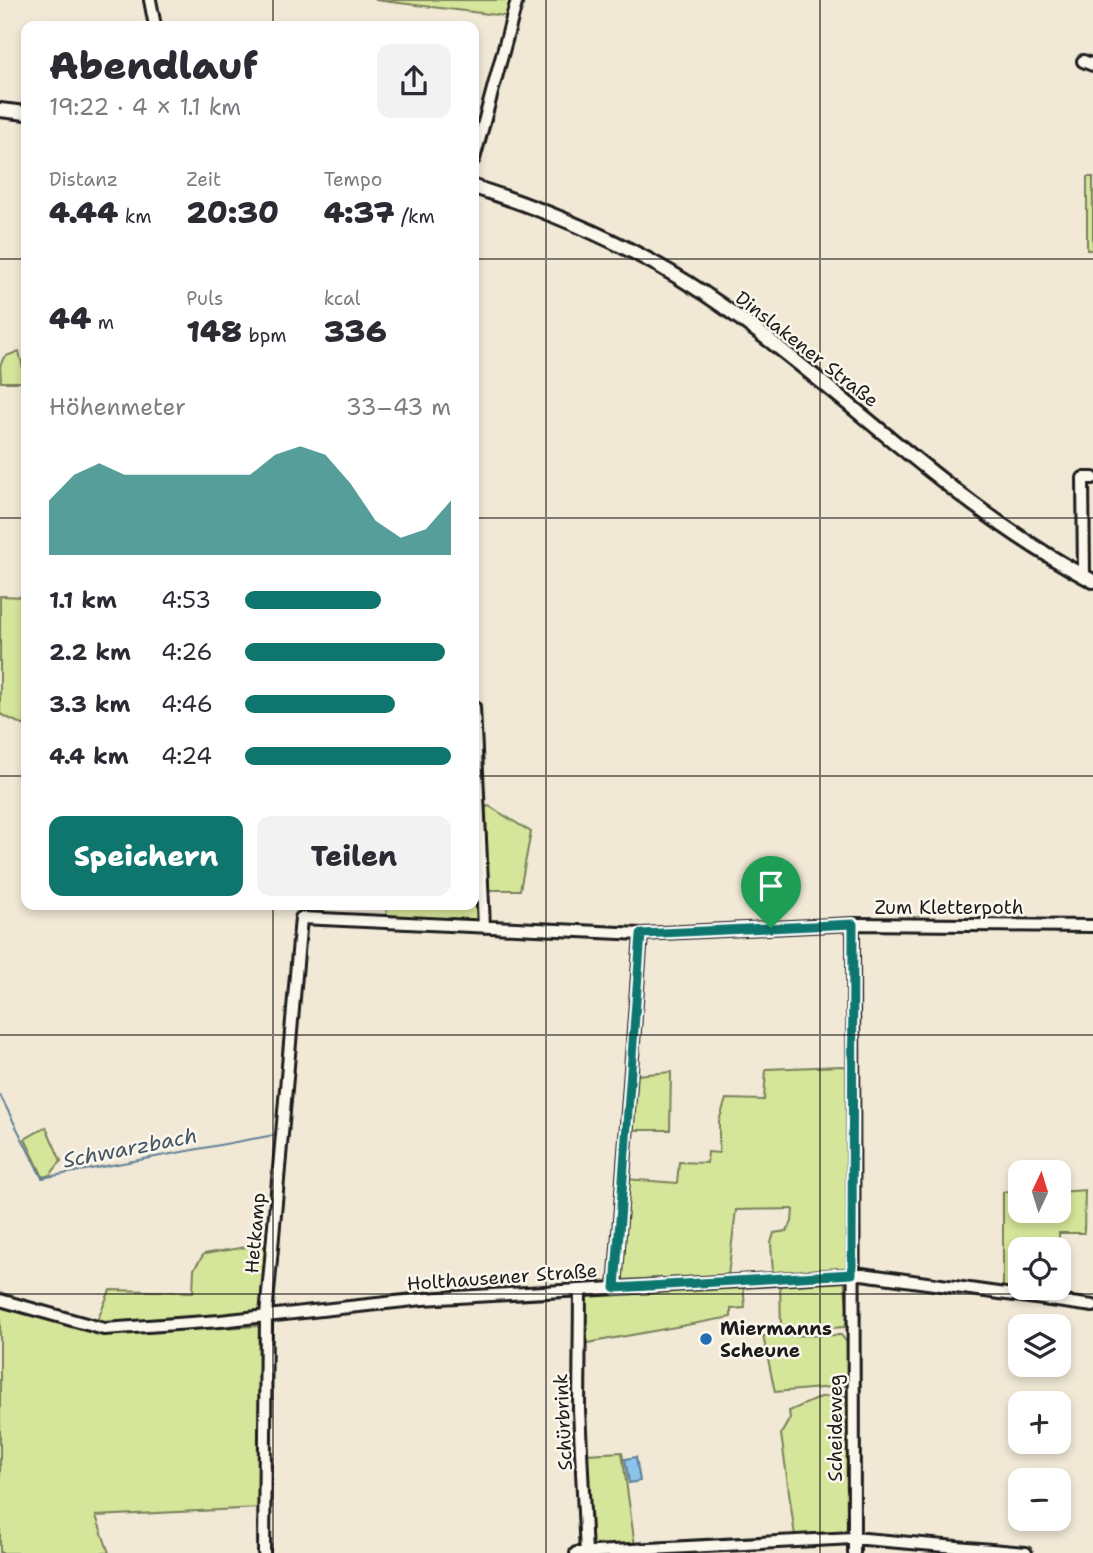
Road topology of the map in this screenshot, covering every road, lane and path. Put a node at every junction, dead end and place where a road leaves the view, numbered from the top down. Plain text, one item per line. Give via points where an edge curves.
1 (150, 0) edge
2 (517, 0) edge
3 (154, 21) edge
4 (0, 110) edge
5 (21, 112) edge
6 (479, 141) edge
7 (479, 189) edge
8 (1088, 478) edge
9 (1088, 579) edge
10 (479, 817) edge
11 (301, 918) joint
12 (853, 924) junction
13 (1093, 926) edge
14 (484, 927) junction
15 (641, 934) junction
16 (852, 1274) junction
17 (615, 1288) junction
18 (580, 1290) junction
19 (0, 1300) edge
20 (1093, 1306) edge
21 (266, 1316) junction
22 (853, 1538) junction
23 (264, 1553) edge
24 (576, 1553) edge
25 (586, 1553) edge
26 (854, 1553) edge
27 (1026, 1553) edge

1 - 3 street
2 - 6 street
4 - 5 main road
7 - 9 main road, Dinslakener Straße via 569,219 668,270 738,317 949,487
8 - 9 street
10 - 14 street
11 - 14 street, Zum Kletterpoth
11 - 21 street, Hetkamp
12 - 13 street, Zum Kletterpoth
12 - 15 street, Zum Kletterpoth
12 - 16 street, Scheideweg
14 - 15 street, Zum Kletterpoth
15 - 17 street
16 - 17 street, Holthausener Straße
16 - 20 street, Holthausener Straße
16 - 22 street, Scheideweg
17 - 18 street, Holthausener Straße
18 - 21 street, Holthausener Straße via 422,1299
18 - 25 street, Schürbrink via 579,1410
19 - 21 street, Holthausener Straße via 104,1329
21 - 23 street, Hetkamp
22 - 25 street
22 - 26 street, Scheideweg
22 - 27 street
24 - 25 street

